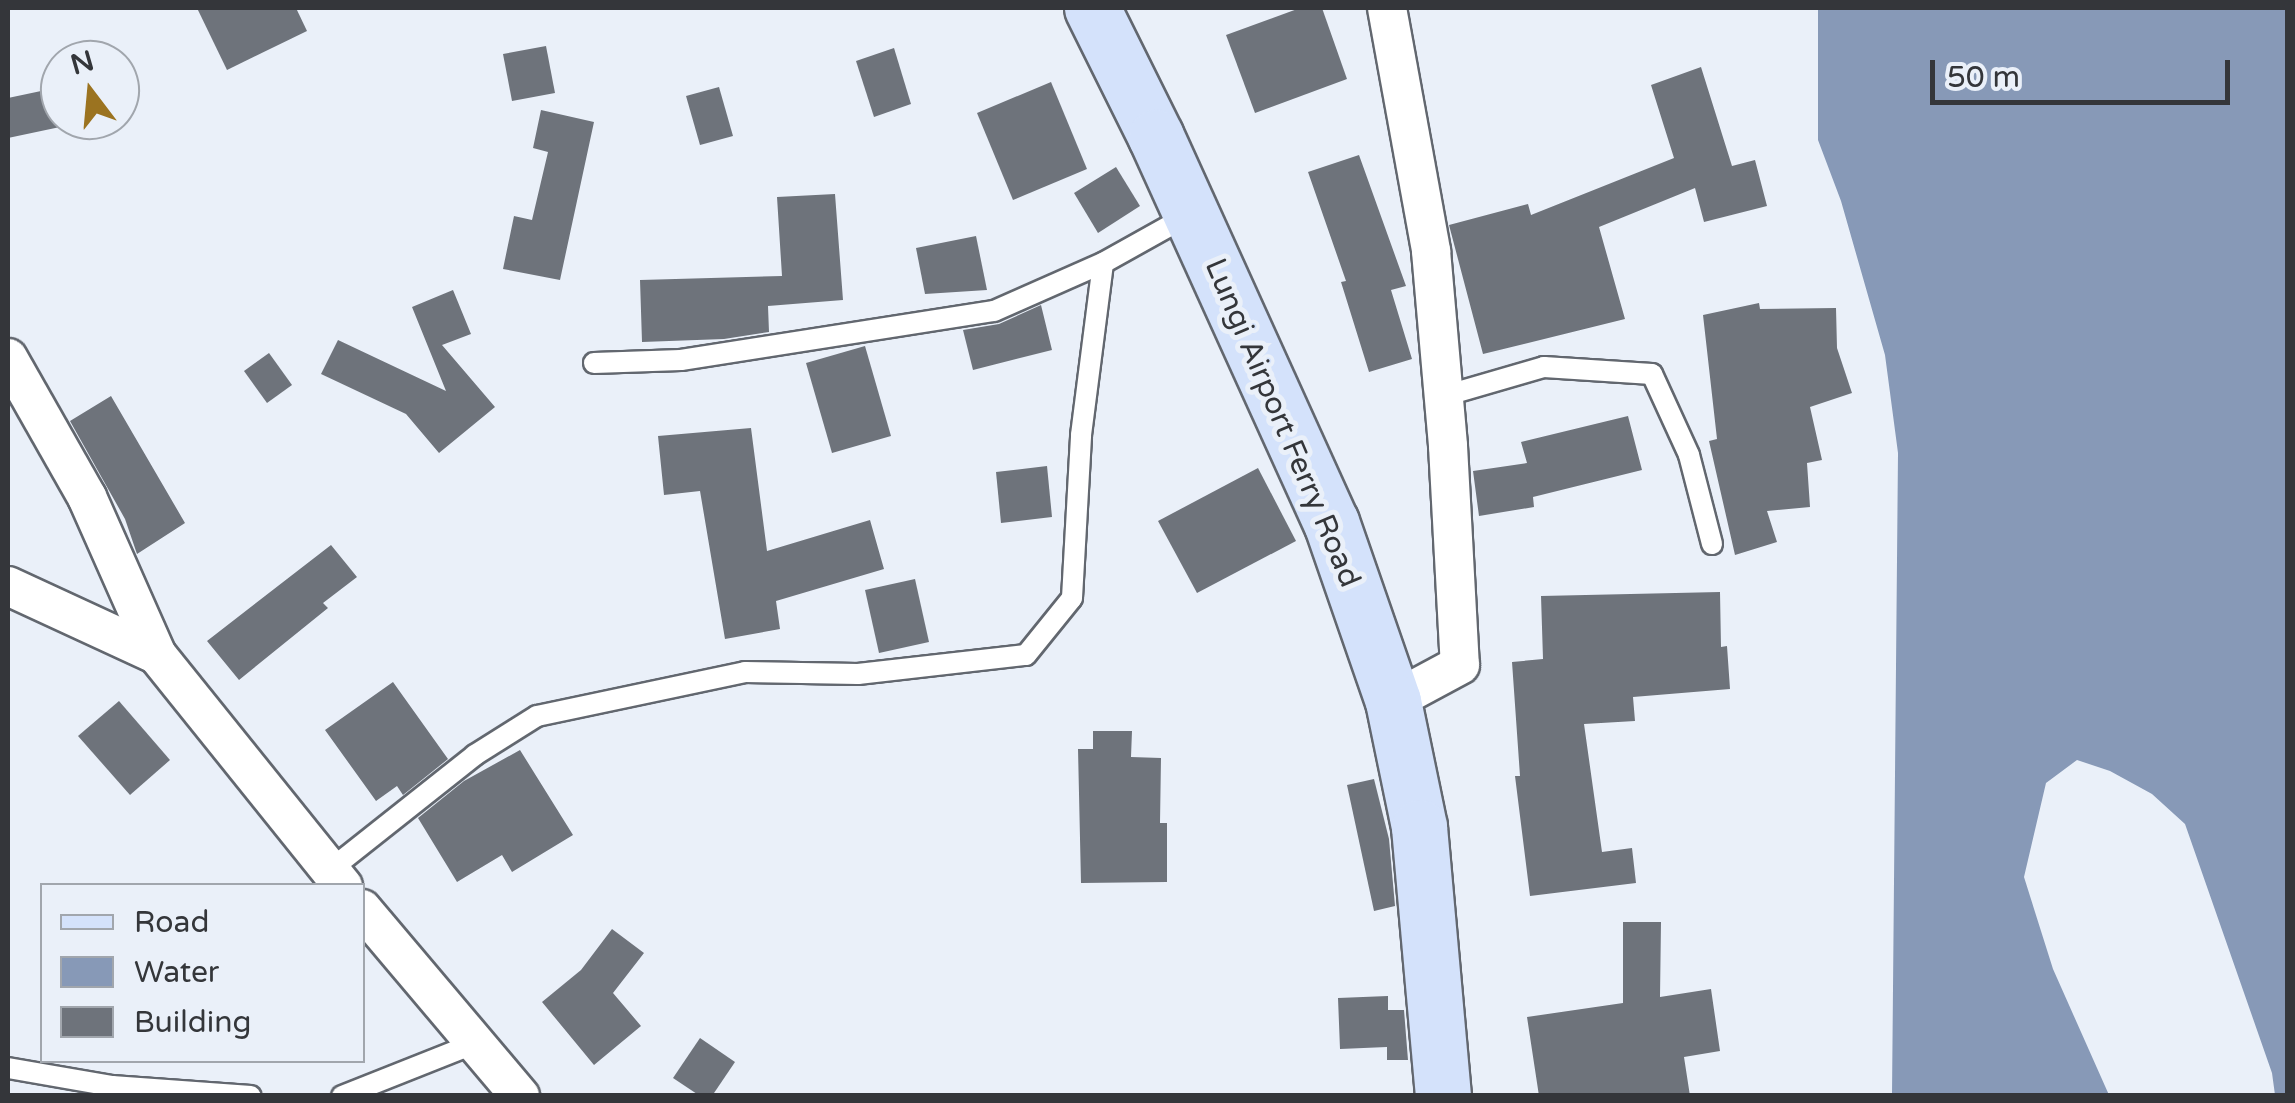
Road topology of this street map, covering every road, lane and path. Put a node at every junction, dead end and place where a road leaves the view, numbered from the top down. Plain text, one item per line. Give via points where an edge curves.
1 (1092, 8) edge
2 (1386, 8) edge
3 (1191, 214) junction
4 (1104, 263) junction
5 (8, 358) edge
6 (594, 364) dead end
7 (1444, 396) junction
8 (1712, 544) dead end
9 (8, 586) edge
10 (156, 654) junction
11 (1394, 701) junction
12 (336, 878) edge
13 (365, 913) edge
14 (476, 1044) junction
15 (8, 1068) edge
16 (251, 1096) edge
17 (342, 1096) edge
18 (520, 1096) edge
19 (1443, 1096) edge

1 - 3 main road, Lungi Airport Ferry Road
2 - 7 street via 1431,251
3 - 4 lane
3 - 11 main road, Lungi Airport Ferry Road via 1331,522
4 - 6 lane via 994,311 681,360
4 - 12 lane via 1082,435 1072,598 1026,655 858,674 745,672 537,716 474,756
5 - 10 street via 87,497
7 - 8 lane via 1544,367 1652,374 1689,454
7 - 11 street via 1460,665
9 - 10 street
10 - 12 street
11 - 19 main road, Lungi Airport Ferry Road via 1419,828
13 - 14 street
14 - 17 lane
14 - 18 street
15 - 16 lane via 112,1086

